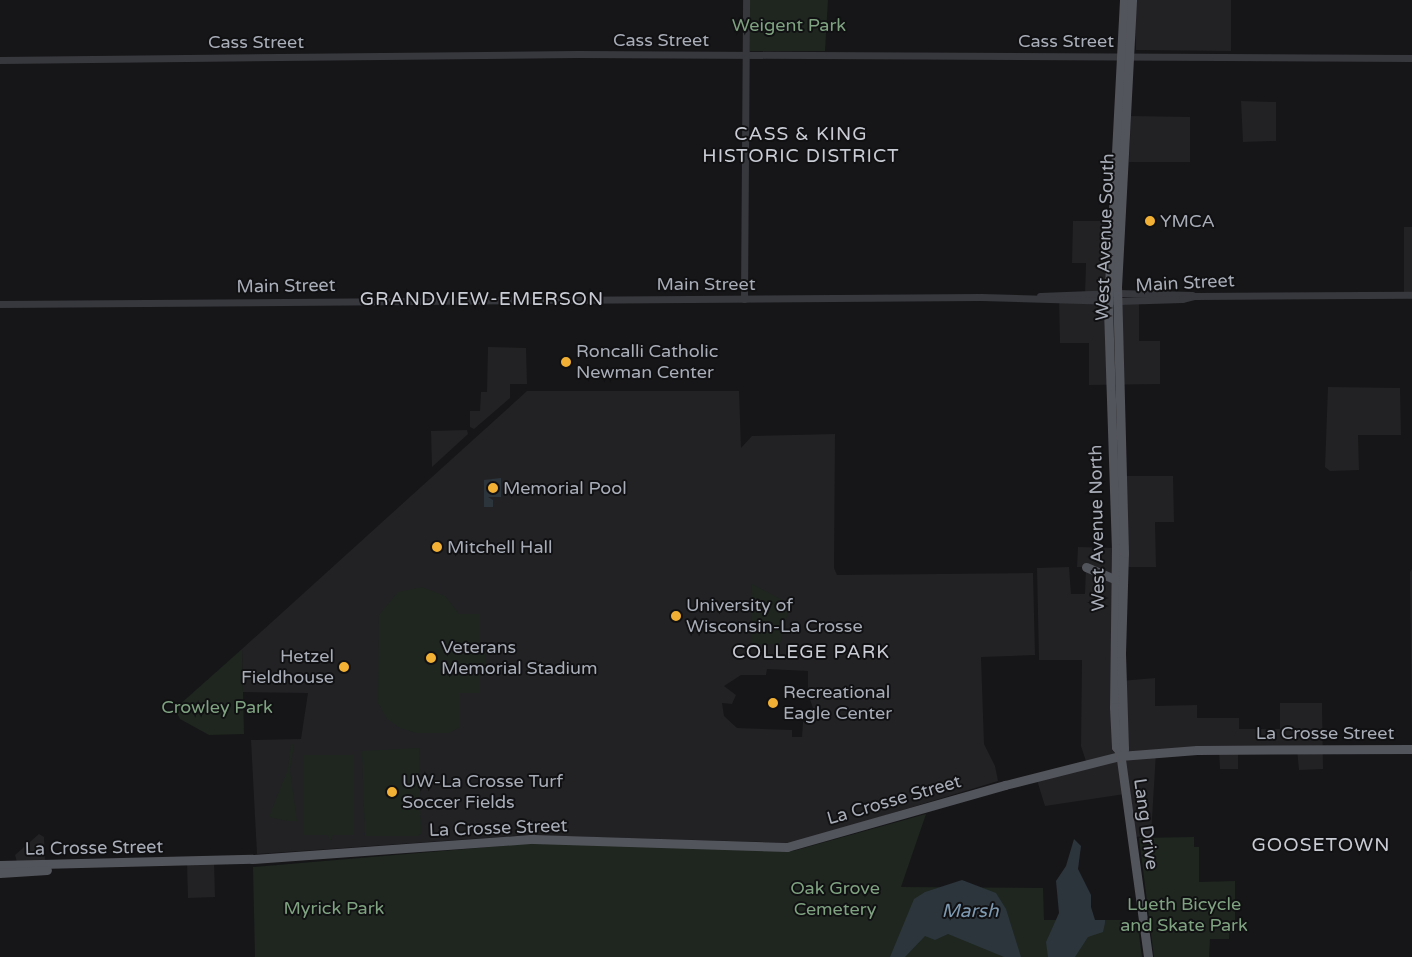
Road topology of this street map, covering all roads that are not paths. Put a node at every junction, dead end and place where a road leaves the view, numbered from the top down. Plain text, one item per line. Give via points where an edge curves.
1 (746, 0) edge
2 (1124, 0) edge
3 (1132, 0) edge
4 (746, 55) junction
5 (1125, 56) junction
6 (1412, 58) edge
7 (0, 60) edge
8 (1412, 295) edge
9 (1113, 297) junction
10 (744, 299) junction
11 (0, 304) edge
12 (1122, 476) joint
13 (1086, 567) dead end
14 (1116, 580) junction
15 (1412, 749) edge
16 (1120, 754) junction
17 (0, 865) edge
18 (67, 866) junction
19 (0, 873) edge
20 (1148, 957) edge

1 - 4 street
2 - 5 main road, West Avenue South
3 - 5 main road, West Avenue South
4 - 5 street, Cass Street
4 - 7 street, Cass Street
4 - 10 street
5 - 6 street, Cass Street
5 - 9 main road, West Avenue South
8 - 9 street, Main Street
9 - 10 street, Main Street
9 - 12 main road, West Avenue South
9 - 14 main road, West Avenue North
10 - 11 street, Main Street
12 - 16 main road, West Avenue North via 1124,749
13 - 14 main road
14 - 16 main road, West Avenue North via 1114,707 1116,749
15 - 16 main road, La Crosse Street
16 - 18 main road, La Crosse Street via 787,847 533,839 252,859
16 - 20 main road, Lang Drive
17 - 18 main road, La Crosse Street
18 - 19 main road

